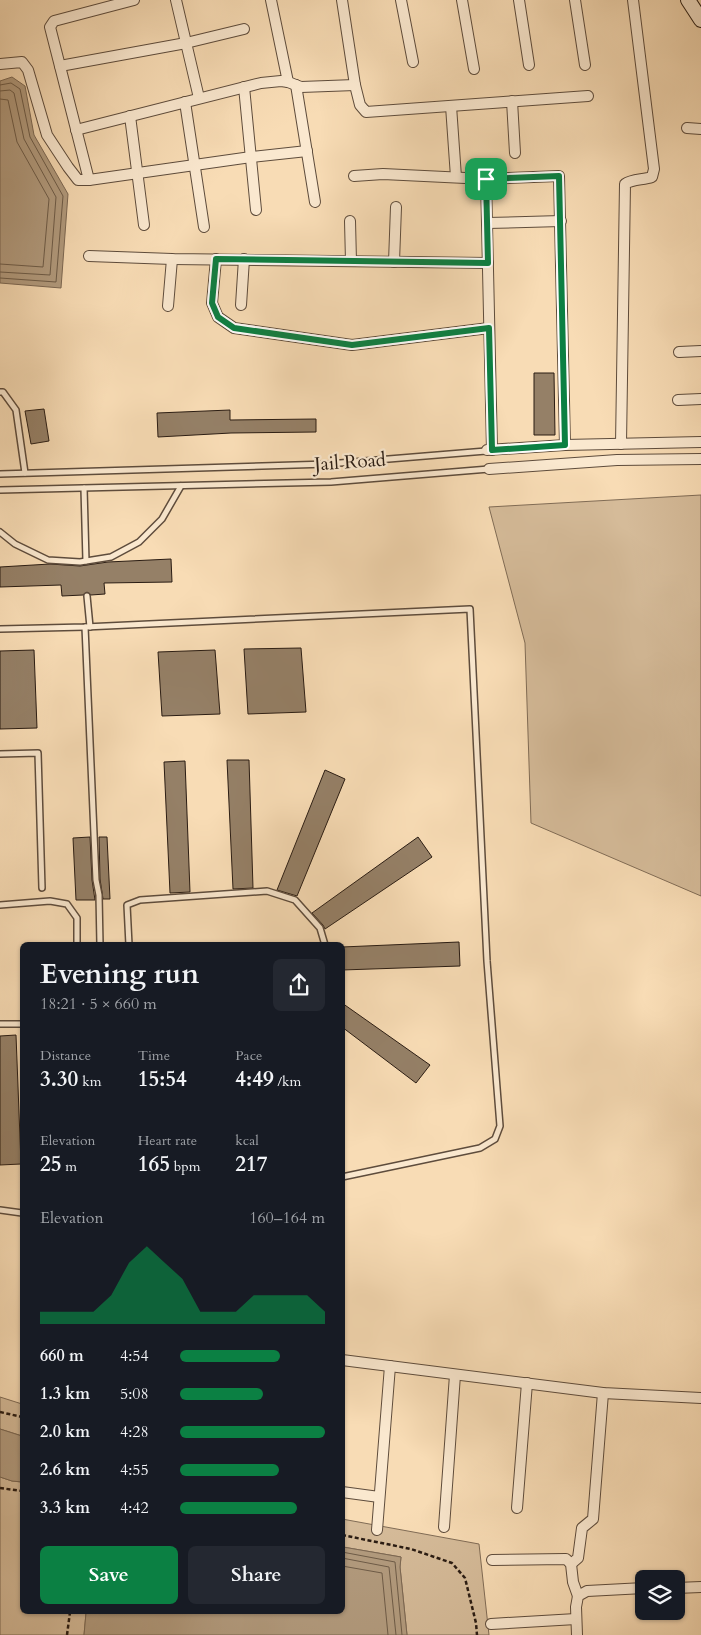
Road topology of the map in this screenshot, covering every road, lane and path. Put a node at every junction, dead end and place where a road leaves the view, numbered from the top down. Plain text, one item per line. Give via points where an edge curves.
1 (134, 0) edge
2 (176, 0) edge
3 (271, 0) edge
4 (342, 0) edge
5 (401, 0) edge
6 (462, 0) edge
7 (519, 0) edge
8 (575, 0) edge
9 (633, 0) edge
10 (688, 0) edge
11 (701, 20) edge
12 (244, 28) dead end
13 (186, 42) junction
14 (413, 62) dead end
15 (0, 64) edge
16 (529, 65) dead end
17 (585, 65) dead end
18 (60, 66) junction
19 (474, 69) dead end
20 (292, 83) junction
21 (355, 85) junction
22 (244, 87) junction
23 (588, 96) dead end
24 (199, 98) junction
25 (512, 101) junction
26 (185, 102) junction
27 (451, 106) junction
28 (130, 116) junction
29 (687, 128) dead end
30 (701, 129) edge
31 (76, 130) junction
32 (307, 151) junction
33 (515, 153) dead end
34 (250, 156) junction
35 (194, 165) junction
36 (137, 173) junction
37 (354, 176) dead end
38 (456, 177) junction
39 (486, 179) junction
40 (88, 180) junction
41 (315, 202) dead end
42 (396, 206) dead end
43 (256, 210) dead end
44 (350, 221) dead end
45 (561, 221) junction
46 (487, 223) junction
47 (144, 225) dead end
48 (204, 227) dead end
49 (88, 256) dead end
50 (172, 259) junction
51 (216, 259) junction
52 (244, 259) junction
53 (351, 261) junction
54 (394, 262) junction
55 (488, 263) junction
56 (241, 305) dead end
57 (168, 306) dead end
58 (489, 328) junction
59 (701, 351) edge
60 (679, 352) dead end
61 (0, 392) edge
62 (701, 399) edge
63 (678, 400) dead end
64 (701, 442) edge
65 (621, 444) junction
66 (565, 445) junction
67 (489, 450) junction
68 (701, 460) edge
69 (488, 469) joint
70 (25, 473) junction
71 (0, 474) edge
72 (181, 486) junction
73 (84, 488) junction
74 (0, 490) edge
75 (0, 532) edge
76 (86, 561) junction
77 (87, 596) dead end
78 (87, 627) junction
79 (0, 629) edge
80 (0, 754) edge
81 (42, 888) dead end
82 (0, 905) edge
83 (77, 942) edge
84 (100, 942) edge
85 (129, 942) edge
86 (324, 942) edge
87 (0, 1024) edge
88 (20, 1024) edge
89 (345, 1176) edge
90 (0, 1210) edge
91 (20, 1213) edge
92 (345, 1360) edge
93 (390, 1366) junction
94 (455, 1374) junction
95 (527, 1383) junction
96 (603, 1393) junction
97 (701, 1398) edge
98 (0, 1412) edge
99 (20, 1417) edge
100 (0, 1488) edge
101 (20, 1491) edge
102 (345, 1492) edge
103 (379, 1497) junction
104 (517, 1508) dead end
105 (444, 1527) dead end
106 (377, 1530) dead end
107 (345, 1536) edge
108 (492, 1560) dead end
109 (571, 1564) junction
110 (701, 1587) edge
111 (635, 1588) edge
112 (685, 1588) edge
113 (578, 1596) junction
114 (70, 1614) edge
115 (576, 1619) junction
116 (491, 1624) dead end
117 (67, 1635) edge
118 (476, 1635) edge
119 (577, 1635) edge

1 - 18 street via 54,21 50,27
2 - 13 street
3 - 20 street
4 - 21 street
5 - 14 street
6 - 19 street
7 - 16 street
8 - 17 street
9 - 65 street via 654,169 652,177 625,184
10 - 11 main road
12 - 13 street
13 - 18 street
13 - 24 street
15 - 40 street via 22,62 28,70 47,135 78,180
18 - 31 street
20 - 21 street via 305,87
20 - 22 street via 273,81
20 - 32 street
21 - 27 street via 360,105 366,112
22 - 24 street
22 - 34 street
23 - 25 street
24 - 26 street
25 - 27 street
25 - 33 street
26 - 28 street
26 - 35 street
27 - 38 street
28 - 31 street
28 - 36 street
29 - 30 street
31 - 40 street
32 - 34 street
32 - 41 street
34 - 35 street
34 - 43 street
35 - 36 street
35 - 48 street
36 - 40 street
36 - 47 street
37 - 38 street
38 - 39 street
39 - 45 street via 559,176
39 - 46 street
42 - 54 street
44 - 53 street
45 - 46 street
45 - 66 street
46 - 55 street
49 - 50 street
50 - 51 street
50 - 57 street
51 - 52 street
51 - 58 street via 212,303 218,317 234,328 352,345
52 - 53 street
52 - 56 street
53 - 54 street
54 - 55 street
55 - 58 street
58 - 67 street
59 - 60 street
61 - 70 lane via 4,392 16,410
62 - 63 street
64 - 65 street
65 - 66 street
66 - 67 street
67 - 70 lane via 328,464
68 - 69 street, Jail Road via 617,460
69 - 72 lane, Jail Road via 331,482
70 - 71 lane
72 - 73 lane, Jail Road
72 - 76 lane via 162,519 139,542 111,557
73 - 74 lane, Jail Road
73 - 76 lane
75 - 76 lane via 15,544 48,560
77 - 78 lane
78 - 79 lane
78 - 84 lane
78 - 89 lane via 470,609 500,1126 494,1139 480,1148
80 - 81 lane via 38,753
82 - 83 lane via 50,901 67,904 77,918
85 - 86 lane via 127,904 140,900 267,891 295,900 320,928
87 - 88 lane
90 - 91 lane
92 - 93 street
93 - 94 street
93 - 103 street
94 - 95 street
94 - 105 street
95 - 96 street
95 - 104 street
96 - 97 street
96 - 109 street via 592,1519 582,1528 578,1558
98 - 99 path
100 - 101 path
102 - 103 street
103 - 106 street
107 - 118 path via 411,1549 452,1563 465,1578
108 - 109 street via 566,1559
109 - 113 street
110 - 112 street
111 - 113 street via 588,1591
113 - 115 street
114 - 117 path
115 - 116 street
115 - 119 street

